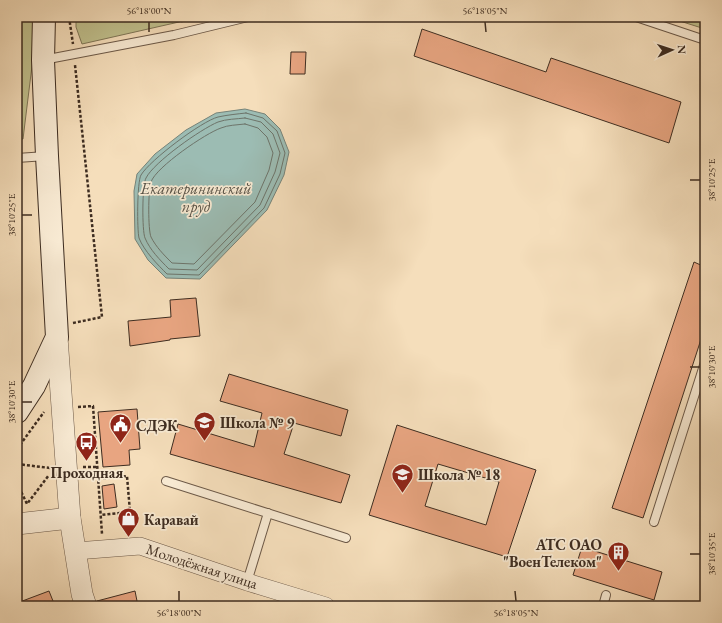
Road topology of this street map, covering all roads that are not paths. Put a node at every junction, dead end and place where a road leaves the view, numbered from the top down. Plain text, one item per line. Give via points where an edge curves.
1 (44, 17) edge
2 (248, 17) edge
3 (636, 17) edge
4 (705, 40) edge
5 (43, 60) junction
6 (46, 156) junction
7 (17, 158) edge
8 (63, 330) junction
9 (705, 362) edge
10 (17, 412) edge
11 (166, 481) dead end
12 (268, 513) junction
13 (70, 518) junction
14 (654, 522) dead end
15 (17, 524) edge
16 (346, 538) dead end
17 (76, 551) junction
18 (247, 582) junction
19 (606, 595) dead end
20 (285, 600) edge
21 (86, 606) edge
22 (326, 606) edge
23 (603, 606) edge

1 - 5 main road
2 - 5 lane via 174,35
3 - 4 lane
5 - 6 main road
6 - 7 lane
6 - 8 main road
8 - 10 main road via 34,386
8 - 13 street
9 - 14 lane
11 - 12 lane
12 - 16 lane
12 - 18 lane
13 - 15 street
13 - 17 street
17 - 18 street, Молодёжная улица via 140,546
17 - 21 street
18 - 20 street, Молодёжная улица
19 - 23 lane
20 - 22 street, Молодёжная улица

